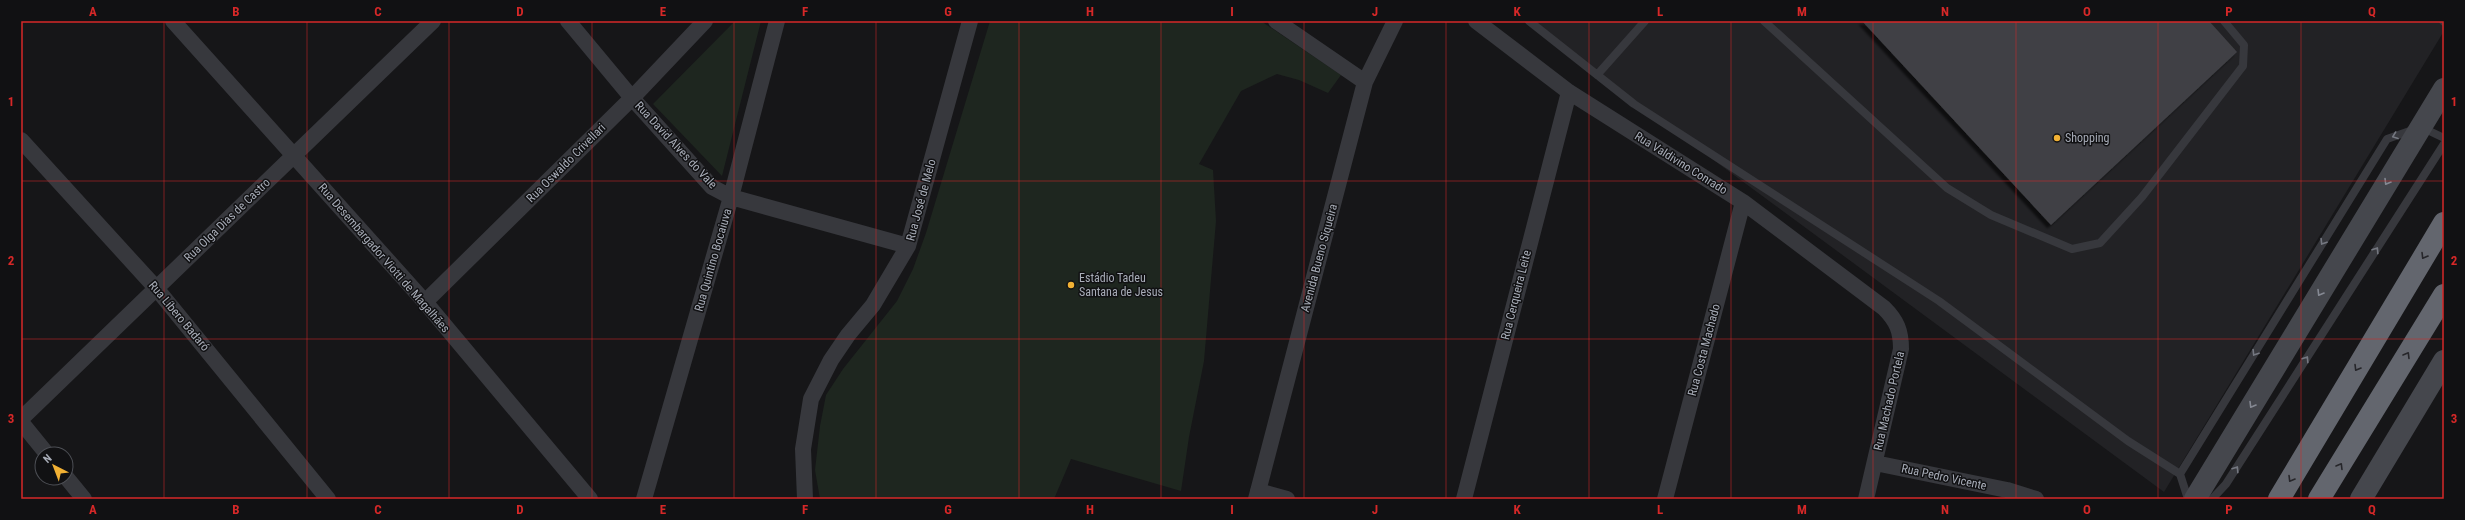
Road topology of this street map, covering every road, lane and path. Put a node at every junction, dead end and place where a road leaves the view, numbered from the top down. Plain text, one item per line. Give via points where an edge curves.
1 (173, 21) edge
2 (433, 21) edge
3 (568, 21) edge
4 (705, 21) edge
5 (777, 21) edge
6 (970, 21) edge
7 (1276, 21) edge
8 (1395, 21) edge
9 (1476, 21) edge
10 (1529, 21) edge
11 (1645, 21) edge
12 (1764, 21) edge
13 (2224, 21) edge
14 (1597, 75) junction
15 (1365, 82) junction
16 (2444, 89) edge
17 (1568, 92) junction
18 (632, 98) junction
19 (2421, 127) junction
20 (2444, 138) edge
21 (21, 140) edge
22 (2444, 144) edge
23 (293, 155) junction
24 (731, 197) junction
25 (1743, 202) junction
26 (2444, 222) edge
27 (908, 246) junction
28 (156, 288) junction
29 (2444, 295) edge
30 (425, 302) junction
31 (1884, 308) joint
32 (2444, 361) edge
33 (21, 420) edge
34 (41, 446) edge
35 (1875, 463) junction
36 (2180, 474) junction
37 (73, 486) edge
38 (1257, 495) edge
39 (2008, 495) edge
40 (84, 499) edge
41 (328, 499) edge
42 (590, 499) edge
43 (644, 499) edge
44 (806, 499) edge
45 (1287, 499) edge
46 (1464, 499) edge
47 (1665, 499) edge
48 (1866, 499) edge
49 (2036, 499) edge
50 (2188, 499) edge
51 (2195, 499) edge
52 (2212, 499) edge
53 (2279, 499) edge
54 (2319, 499) edge
55 (2361, 499) edge

1 - 23 street, Rua Desembargador Viotti de Magalhães
2 - 23 street, Rua Olga Dias de Castro
3 - 18 street, Rua David Alves do Vale
4 - 18 street, Rua Oswaldo Crivellari
5 - 24 street, Rua Quintino Bocaiuva
6 - 27 street, Rua José de Melo
7 - 15 street
8 - 15 street, Avenida Bueno Siqueira
9 - 17 street, Rua Valdivino Conrado
10 - 14 lane
11 - 14 lane
12 - 13 lane via 1947,188 1991,215 2072,249 2100,243 2142,197 2243,66 2244,45
14 - 36 lane via 1634,104 1939,301 2128,441
15 - 38 street, Avenida Bueno Siqueira
16 - 19 main road
17 - 25 street, Rua Valdivino Conrado
17 - 46 street, Rua Cerqueira Leite
18 - 24 street, Rua David Alves do Vale via 712,187
18 - 30 street, Rua Oswaldo Crivellari
19 - 20 lane
19 -> 36 lane via 2388,139
19 -> 51 main road
21 - 28 street, Rua Líbero Badaró
52 -> 22 lane via 2226,484
23 - 28 street, Rua Olga Dias de Castro
23 - 30 street, Rua Desembargador Viotti de Magalhães
24 - 27 street, Rua David Alves do Vale
24 - 43 street, Rua Quintino Bocaiuva
25 - 31 street, Rua Valdivino Conrado
25 - 47 street, Rua Costa Machado
26 -> 53 highway
27 - 44 street, Rua José de Melo via 873,305 831,360 811,399 803,449
28 - 33 street, Rua Olga Dias de Castro
28 - 41 street, Rua Líbero Badaró
54 -> 29 highway
30 - 42 street, Rua Desembargador Viotti de Magalhães
31 - 35 street, Rua Machado Portela via 1901,332 1901,349
32 - 55 main road
33 - 34 street
35 - 39 street, Rua Pedro Vicente
35 - 48 street, Rua Machado Portela
36 - 50 lane
37 - 40 street
38 - 45 street
39 - 49 street, Rua Pedro Vicente

